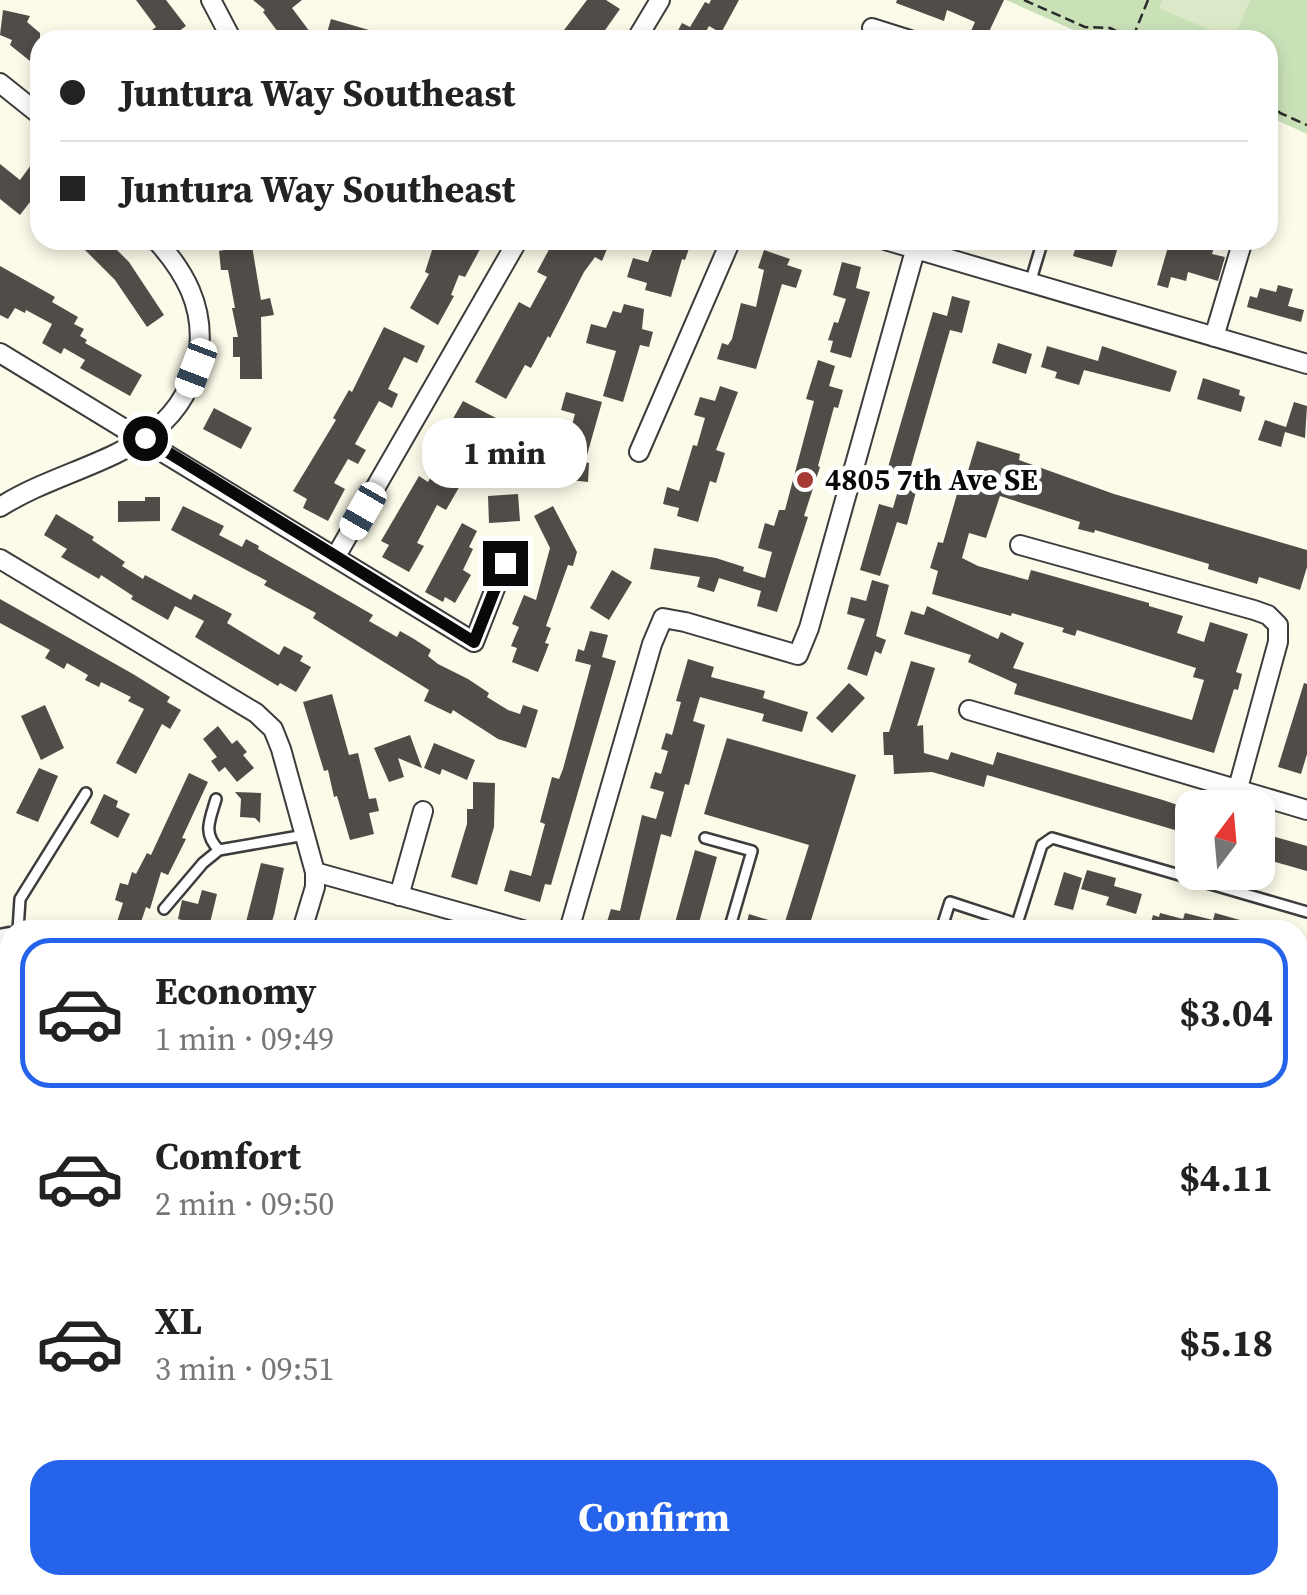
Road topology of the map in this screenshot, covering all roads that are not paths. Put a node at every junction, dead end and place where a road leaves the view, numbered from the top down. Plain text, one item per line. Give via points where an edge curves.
1 (211, 0) edge
2 (660, 0) edge
3 (872, 28) dead end
4 (227, 30) edge
5 (642, 30) edge
6 (878, 30) edge
7 (0, 83) edge
8 (30, 107) edge
9 (165, 250) edge
10 (512, 250) edge
11 (727, 250) edge
12 (914, 250) edge
13 (934, 250) edge
14 (1040, 250) edge
15 (1241, 250) edge
16 (1030, 282) junction
17 (1214, 336) junction
18 (0, 353) edge
19 (1307, 364) edge
20 (145, 438) junction
21 (639, 452) dead end
22 (0, 507) edge
23 (1020, 545) dead end
24 (336, 556) junction
25 (0, 559) edge
26 (505, 563) dead end
27 (969, 710) dead end
28 (1238, 788) junction
29 (86, 793) dead end
30 (216, 799) dead end
31 (424, 810) dead end
32 (1307, 810) edge
33 (305, 835) junction
34 (705, 838) dead end
35 (220, 850) junction
36 (316, 872) junction
37 (398, 896) junction
38 (164, 909) dead end
39 (1307, 912) edge
40 (19, 920) edge
41 (305, 920) edge
42 (486, 920) edge
43 (572, 920) edge
44 (732, 920) edge
45 (944, 920) edge
46 (998, 920) edge
47 (1018, 920) edge

1 - 4 street
2 - 5 street
3 - 6 street
7 - 8 street
9 - 20 street via 196,297 200,344 188,389 165,424
10 - 24 street
11 - 21 street
12 - 43 street via 798,654 663,618
13 - 16 street
14 - 16 lane
15 - 17 street
16 - 17 street
17 - 19 street
18 - 20 street
20 - 22 street
20 - 24 street
23 - 28 street via 1254,610 1278,625
24 - 26 street via 474,642
25 - 33 street via 256,713 281,748
27 - 28 street
28 - 32 street
29 - 40 lane via 20,899
30 - 35 lane via 207,830
31 - 37 street
33 - 35 lane
33 - 36 street
34 - 44 lane via 752,851
35 - 38 lane
36 - 37 street
36 - 41 street
37 - 42 street
39 - 47 lane via 1052,838 1042,845
45 - 46 lane via 950,902

